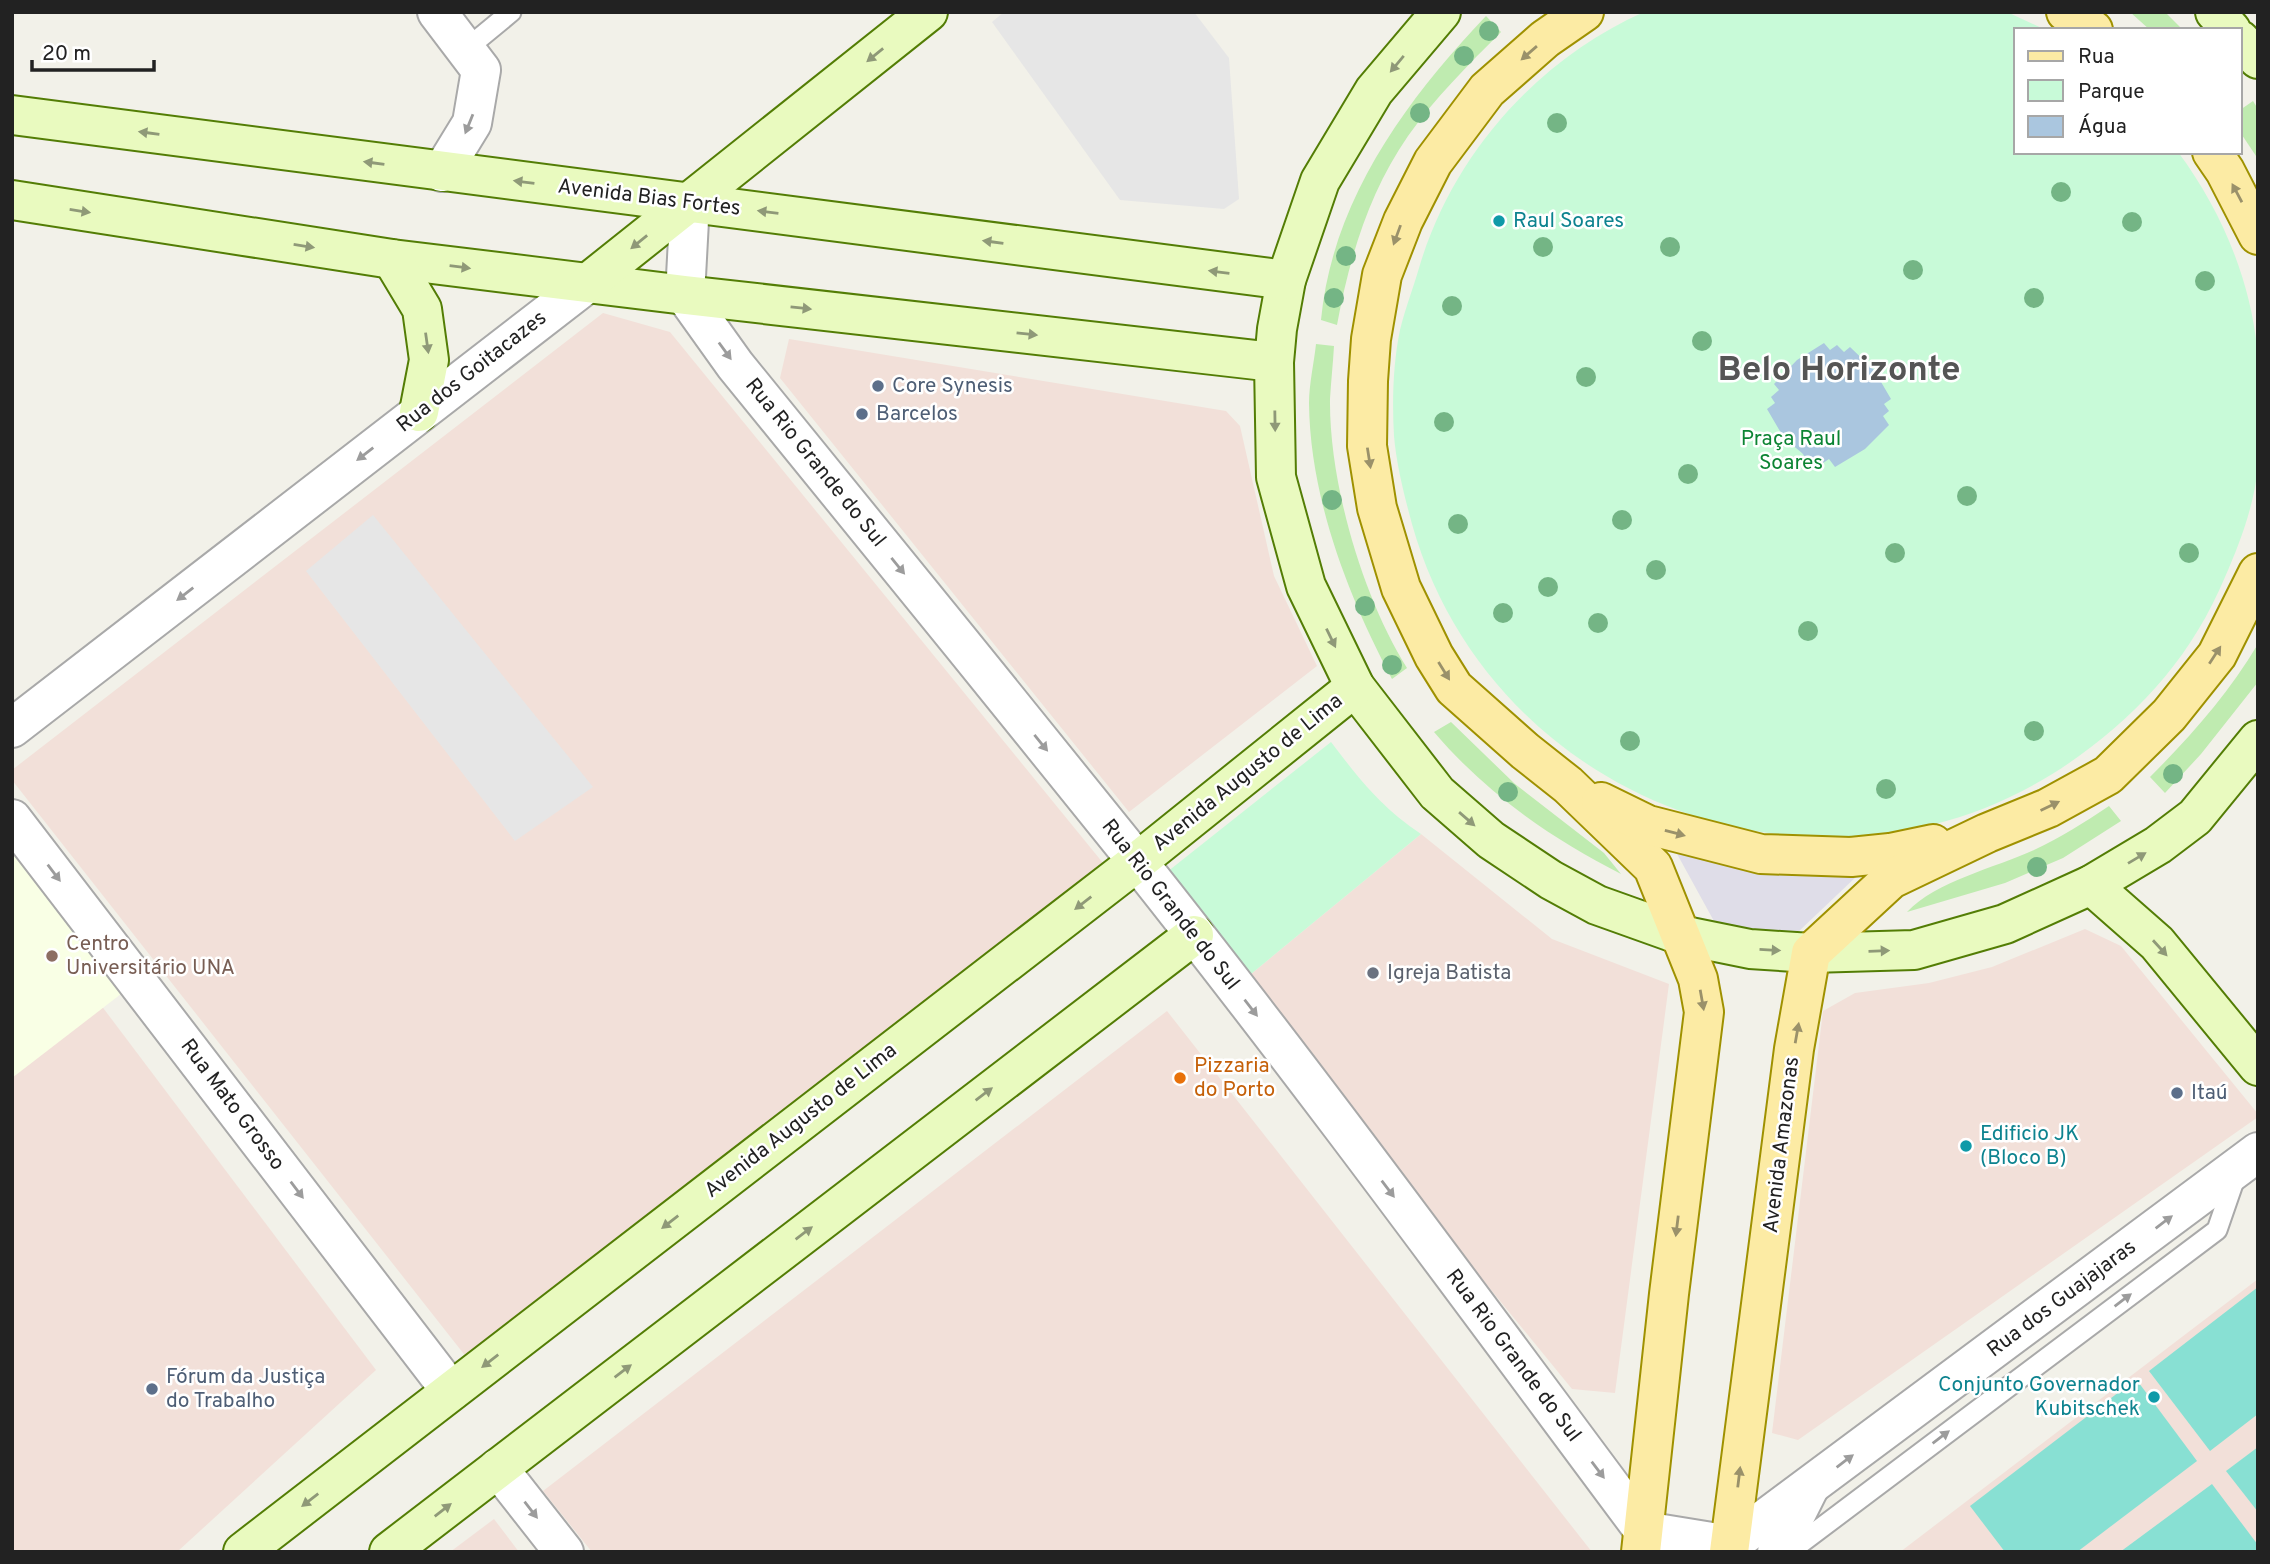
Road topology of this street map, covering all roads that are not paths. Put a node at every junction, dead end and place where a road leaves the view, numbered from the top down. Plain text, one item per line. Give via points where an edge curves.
1 (437, 12) edge
2 (511, 12) edge
3 (928, 12) edge
4 (1441, 12) edge
5 (1584, 12) edge
6 (2066, 12) edge
7 (2215, 12) edge
8 (2091, 28) edge
9 (2229, 28) edge
10 (2242, 42) edge
11 (465, 50) junction
12 (2258, 59) edge
13 (12, 115) edge
14 (2213, 154) edge
15 (442, 172) junction
16 (12, 200) edge
17 (690, 202) junction
18 (2258, 235) edge
19 (392, 259) junction
20 (1286, 280) junction
21 (589, 282) junction
22 (685, 295) junction
23 (1274, 362) junction
24 (419, 412) junction
25 (2258, 573) edge
26 (1355, 687) junction
27 (12, 728) edge
28 (2258, 740) edge
29 (1568, 785) junction
30 (12, 819) edge
31 (1987, 833) junction
32 (1137, 862) junction
33 (2091, 885) junction
34 (1194, 934) junction
35 (1681, 935) junction
36 (1811, 953) junction
37 (2258, 1066) edge
38 (2249, 1159) edge
39 (451, 1391) junction
40 (498, 1468) junction
41 (1810, 1488) junction
42 (1643, 1541) edge
43 (1730, 1548) edge
44 (243, 1552) edge
45 (389, 1552) edge
46 (564, 1552) edge
47 (1777, 1552) edge
48 (1789, 1552) edge

1 - 11 street
2 - 11 lane
3 -> 17 main road, Rua dos Goitacazes
4 -> 20 main road via 1374,91 1320,181
5 -> 29 main road via 1487,90 1433,162 1382,275 1368,381 1367,446 1377,508 1401,588 1434,656 1454,688
6 - 8 main road
7 - 9 main road
10 - 12 main road
11 -> 15 street via 481,70 472,123
15 -> 13 main road, Avenida Bias Fortes
18 -> 14 main road
17 -> 15 main road, Avenida Bias Fortes
16 -> 19 main road
20 -> 17 main road, Avenida Bias Fortes
17 -> 21 main road, Rua dos Goitacazes
17 - 22 street
19 -> 21 main road
19 -> 24 main road via 422,309 429,360
20 - 23 main road
21 - 22 main road
21 - 24 street, Rua dos Goitacazes
22 -> 23 main road
22 -> 32 street, Rua Rio Grande do Sul via 735,365
23 -> 26 main road via 1276,477 1306,586
24 -> 27 street, Rua dos Goitacazes
31 -> 25 main road via 2048,808 2108,775 2168,715 2217,654
26 - 32 main road, Avenida Augusto de Lima
26 -> 35 main road via 1437,793 1491,840 1597,905
33 -> 28 main road via 2195,817
29 -> 31 main road via 1648,825 1761,854 1850,857
29 - 35 main road via 1653,867
30 -> 39 street, Rua Mato Grosso
31 - 36 main road via 1891,879
32 - 34 street, Rua Rio Grande do Sul
32 -> 39 main road, Avenida Augusto de Lima
36 -> 33 main road via 1914,950 2005,924
33 -> 37 main road via 2157,943
40 -> 34 main road
34 -> 42 street, Rua Rio Grande do Sul via 1298,1068
35 -> 36 main road via 1750,949
35 -> 42 main road via 1698,979 1704,1012
43 -> 36 main road, Avenida Amazonas via 1794,1049
41 -> 38 street, Rua dos Guajajaras
48 -> 38 lane via 2217,1230
39 -> 44 main road, Avenida Augusto de Lima
45 -> 40 main road
40 -> 46 street
41 - 43 street, Rua dos Guajajaras
41 - 47 street
42 - 43 street

